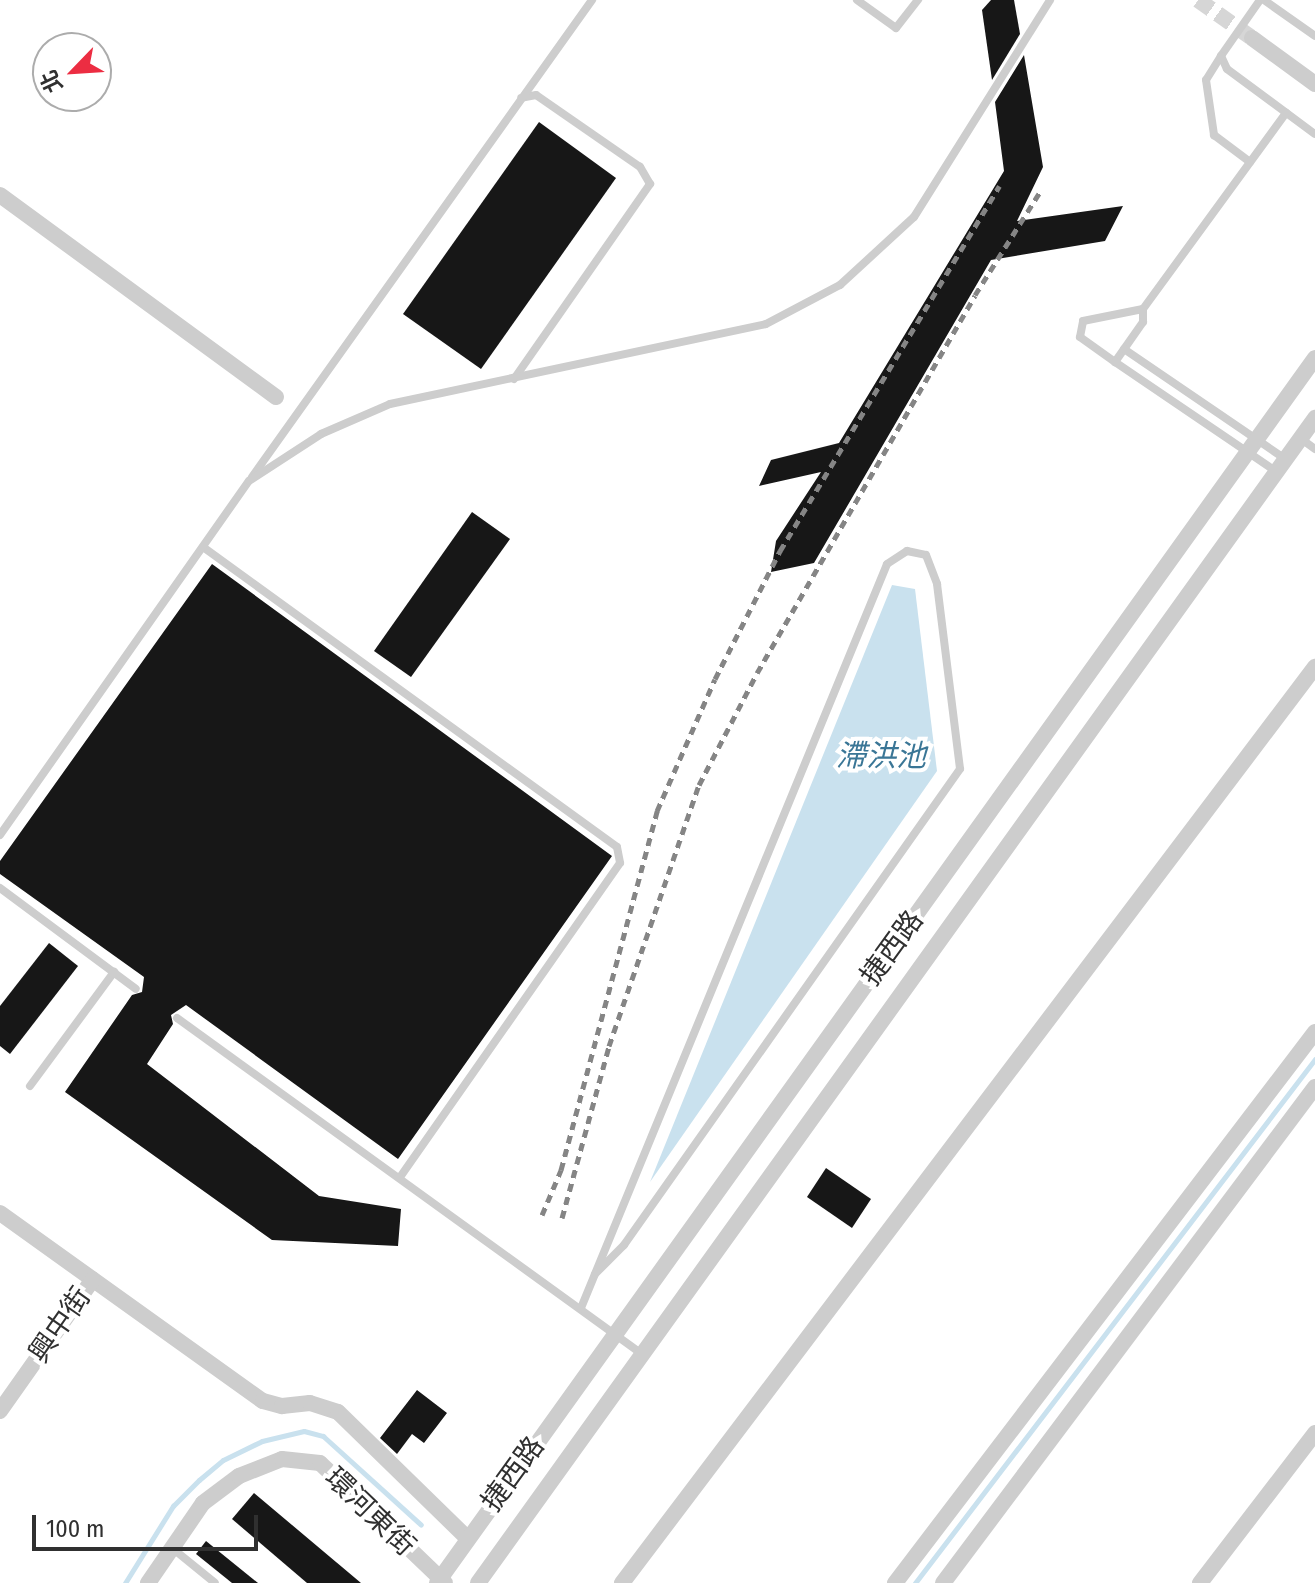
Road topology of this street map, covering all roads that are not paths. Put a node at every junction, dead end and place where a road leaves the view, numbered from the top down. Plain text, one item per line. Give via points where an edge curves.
1 (592, 0) edge
2 (857, 0) edge
3 (918, 0) edge
4 (1050, 0) edge
5 (1262, 0) edge
6 (1315, 36) edge
7 (1252, 38) tunnel mouth
8 (1221, 56) junction
9 (1315, 84) edge
10 (521, 98) junction
11 (1286, 113) junction
12 (1315, 134) edge
13 (1250, 162) junction
14 (0, 195) edge
15 (1143, 309) junction
16 (1124, 349) junction
17 (1315, 358) edge
18 (1115, 362) junction
19 (513, 380) junction
20 (276, 397) dead end
21 (1315, 418) edge
22 (1300, 438) junction
23 (1252, 447) junction
24 (1315, 449) edge
25 (1281, 466) junction
26 (249, 481) junction
27 (203, 547) junction
28 (1315, 667) edge
29 (0, 835) edge
30 (0, 888) edge
31 (114, 972) junction
32 (136, 989) dead end
33 (177, 1018) dead end
34 (1315, 1032) edge
35 (30, 1086) dead end
36 (1315, 1087) edge
37 (400, 1177) junction
38 (0, 1213) edge
39 (595, 1274) junction
40 (93, 1279) junction
41 (581, 1308) junction
42 (614, 1335) junction
43 (642, 1354) junction
44 (0, 1411) edge
45 (1315, 1433) edge
46 (466, 1537) junction
47 (172, 1548) junction
48 (441, 1582) edge
49 (148, 1583) edge
50 (215, 1583) edge
51 (478, 1583) edge
52 (622, 1583) edge
53 (895, 1583) edge
54 (943, 1583) edge
55 (1200, 1583) edge

1 - 10 lane
2 - 3 lane via 896,28
4 - 19 lane via 914,217 840,285 766,324
5 - 6 lane
5 - 8 lane
7 - 9 street
8 - 11 lane via 1227,69
8 - 13 lane via 1206,80 1214,135
10 - 19 lane via 536,95 640,167 650,184
10 - 26 lane
11 - 12 lane
11 - 13 lane
13 - 15 lane
14 - 20 street
15 - 16 lane via 1143,322
15 - 18 lane via 1079,324 1083,342
16 - 18 lane
16 - 23 lane
17 - 23 street, 捷西路
18 - 23 lane
19 - 26 lane via 390,404 321,434
21 - 22 street, 捷西路
22 - 24 lane
22 - 25 street, 捷西路
23 - 25 lane
23 - 25 lane
23 - 42 street, 捷西路
25 - 43 street, 捷西路
26 - 27 lane
27 - 29 lane
27 - 37 lane via 617,847 620,863
28 - 52 street
30 - 31 lane
31 - 32 lane
31 - 35 lane
33 - 37 lane
34 - 53 street
36 - 54 street
37 - 41 lane
38 - 40 street
39 - 39 lane via 624,1245 960,769 937,584 926,555 907,551 887,564
39 - 41 lane
40 - 44 street, 興中街
40 - 46 street via 263,1401 282,1406 310,1403 338,1412
41 - 42 lane
42 - 43 lane
42 - 46 street, 捷西路
43 - 51 street, 捷西路
45 - 55 street
46 - 48 street, 捷西路
47 - 48 street, 環河東街 via 203,1503 239,1476 282,1459 320,1463
47 - 49 street, 環河東街
47 - 50 lane

